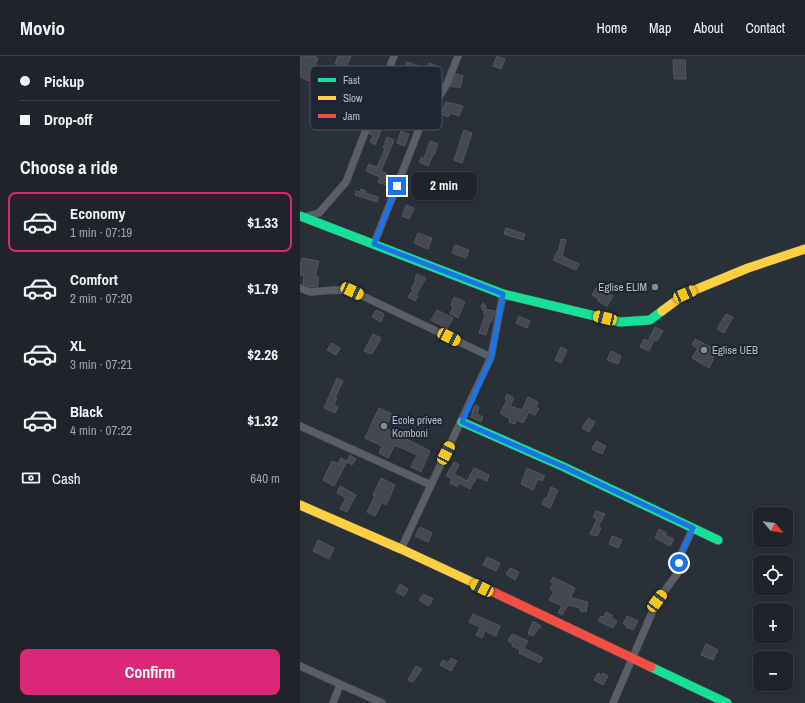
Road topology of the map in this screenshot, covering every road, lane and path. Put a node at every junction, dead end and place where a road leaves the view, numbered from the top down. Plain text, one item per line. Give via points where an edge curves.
1 (394, 56) edge
2 (458, 56) edge
3 (390, 66) edge
4 (442, 92) edge
5 (366, 130) edge
6 (419, 130) edge
7 (301, 217) edge
8 (374, 244) junction
9 (805, 249) edge
10 (300, 288) edge
11 (503, 294) junction
12 (491, 358) junction
13 (462, 422) junction
14 (300, 426) edge
15 (431, 485) junction
16 (300, 506) edge
17 (693, 528) junction
18 (718, 540) dead end
19 (401, 549) junction
20 (633, 659) junction
21 (300, 666) edge
22 (340, 685) junction
23 (333, 703) edge
24 (382, 703) edge
25 (614, 703) edge
26 (727, 703) edge

1 - 3 street
2 - 4 street
5 - 7 street via 346,182 319,213
6 - 8 street
7 - 8 street
8 - 11 street
9 - 11 street via 748,268 685,294 647,321 620,322
10 - 12 street via 310,292 352,291
11 - 12 street
12 - 13 street
13 - 15 street
13 - 17 street
14 - 15 street
15 - 19 street
16 - 19 street
17 - 18 street
17 - 20 street via 682,552 677,574 657,601
19 - 20 street
20 - 25 street
20 - 26 street
21 - 22 street
22 - 23 street
22 - 24 street

